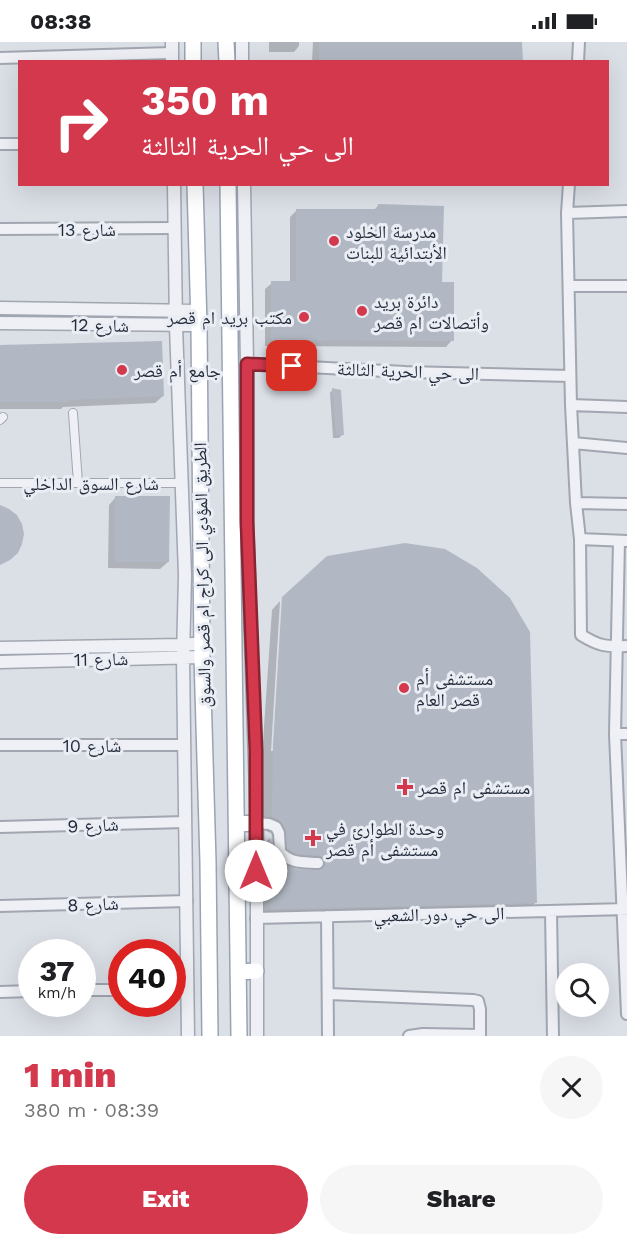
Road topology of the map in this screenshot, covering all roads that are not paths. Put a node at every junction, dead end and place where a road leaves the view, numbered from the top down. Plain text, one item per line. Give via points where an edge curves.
1 (193, 42) edge
2 (226, 42) edge
3 (242, 42) edge
4 (579, 42) edge
5 (172, 52) edge
6 (0, 58) edge
7 (193, 60) edge
8 (226, 60) edge
9 (242, 60) edge
10 (578, 60) edge
11 (0, 144) edge
12 (18, 144) edge
13 (174, 186) edge
14 (195, 186) edge
15 (228, 186) edge
16 (244, 186) edge
17 (569, 186) edge
18 (627, 211) edge
19 (567, 213) junction
20 (175, 228) junction
21 (0, 229) edge
22 (568, 286) junction
23 (627, 286) edge
24 (0, 308) edge
25 (176, 312) junction
26 (230, 316) junction
27 (246, 316) junction
28 (199, 318) junction
29 (0, 323) edge
30 (176, 326) junction
31 (247, 364) junction
32 (570, 376) junction
33 (627, 398) edge
34 (571, 405) junction
35 (622, 407) edge
36 (73, 413) dead end
37 (573, 443) junction
38 (627, 448) edge
39 (0, 483) edge
40 (78, 483) junction
41 (181, 483) junction
42 (576, 502) junction
43 (627, 504) edge
44 (580, 539) junction
45 (623, 541) edge
46 (622, 647) edge
47 (0, 648) edge
48 (202, 650) junction
49 (183, 651) junction
50 (0, 662) edge
51 (615, 734) junction
52 (627, 734) edge
53 (0, 745) edge
54 (184, 745) junction
55 (185, 822) junction
56 (257, 823) junction
57 (237, 824) junction
58 (0, 828) edge
59 (623, 829) edge
60 (318, 863) dead end
61 (187, 901) junction
62 (0, 906) edge
63 (624, 909) edge
64 (551, 911) junction
65 (327, 916) junction
66 (256, 918) junction
67 (256, 971) junction
68 (238, 972) junction
69 (626, 982) edge
70 (187, 988) joint
71 (18, 991) edge
72 (0, 992) edge
73 (328, 994) junction
74 (627, 1014) edge
75 (480, 1035) edge
76 (188, 1036) edge
77 (210, 1036) edge
78 (239, 1036) edge
79 (257, 1036) edge
80 (328, 1036) edge
81 (409, 1036) edge
82 (553, 1036) edge

1 - 7 main road
2 - 8 main road
3 - 9 street
4 - 10 street
5 - 6 street
11 - 12 street
13 - 20 street
14 - 28 main road, الطريق المؤدي الى كراج ام قصر والسوق
15 - 26 main road
16 - 27 street
17 - 19 street
18 - 19 street
19 - 22 street
20 - 21 street, شارع 13
20 - 25 street
22 - 23 street
22 - 32 street
24 - 25 street, شارع 12
25 - 28 street, شارع 12
25 - 30 street
26 - 27 main road
26 - 57 main road
27 - 31 street
28 - 30 street, شارع 12
28 - 48 main road, الطريق المؤدي الى كراج ام قصر والسوق
29 - 30 street, شارع 12
30 - 41 street
31 - 32 street, الى حي الحرية الثالثة
31 - 56 street via 247,522
32 - 34 street
33 - 35 street
34 - 35 street
34 - 37 street
36 - 40 street
37 - 38 street
37 - 42 street
39 - 40 street, شارع السوق الداخلي
40 - 41 street, شارع السوق الداخلي
41 - 49 street
42 - 43 street
42 - 44 street
44 - 45 street
44 - 46 street via 581,635 598,645
45 - 46 street
46 - 51 street
47 - 49 street, شارع 11
48 - 49 street, شارع 11
48 - 77 main road, الطريق المؤدي الى كراج ام قصر والسوق
49 - 50 street, شارع 11
49 - 54 street
51 - 52 street
51 - 59 street
53 - 54 street, شارع 10
54 - 55 street
55 - 58 street, شارع 9
55 - 61 street
56 - 57 main road
56 - 60 street via 276,827 280,852 286,858
56 - 66 street
57 - 68 main road
59 - 63 street
61 - 62 street, شارع 8
61 - 70 street
63 - 64 street, الى حي دور الشعبي
63 - 69 street
64 - 65 street, الى حي دور الشعبي
64 - 82 street
65 - 66 street, الى حي دور الشعبي
65 - 73 street
66 - 67 street
67 - 68 main road
67 - 79 street
68 - 78 main road
69 - 74 street
70 - 76 street
71 - 72 street
73 - 75 street via 478,1001
73 - 80 street
75 - 81 street

